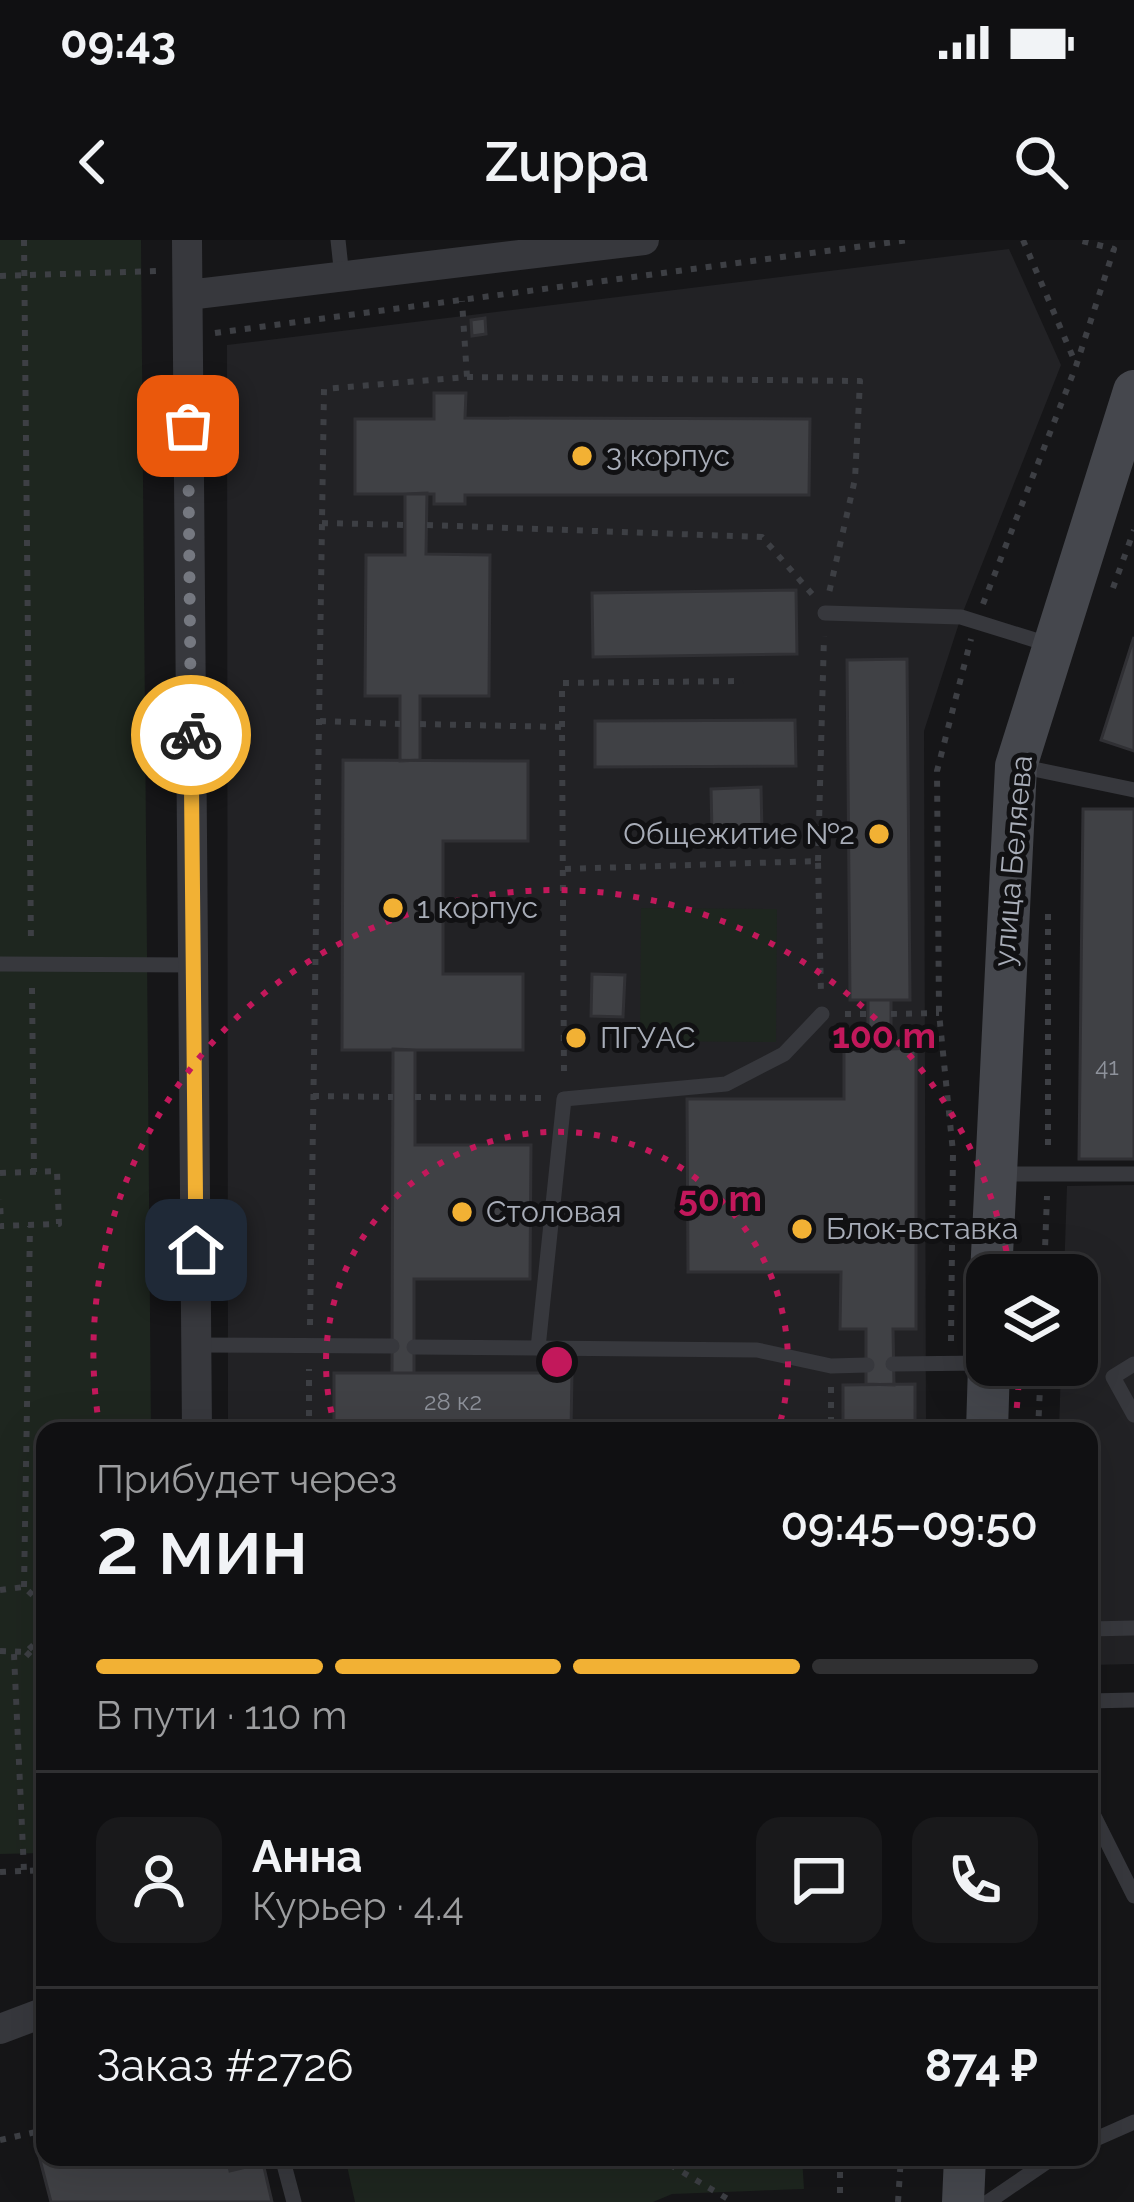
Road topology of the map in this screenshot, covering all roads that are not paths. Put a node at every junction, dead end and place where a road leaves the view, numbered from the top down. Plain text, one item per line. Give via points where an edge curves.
1 (187, 240) edge
2 (338, 240) edge
3 (644, 240) edge
4 (342, 277) junction
5 (188, 295) junction
6 (1134, 391) edge
7 (825, 613) road end
8 (1054, 646) junction
9 (1016, 766) junction
10 (1134, 790) edge
11 (0, 964) edge
12 (193, 965) junction
13 (822, 1014) road end
14 (994, 1174) junction
15 (1134, 1174) edge
16 (992, 1254) edge
17 (196, 1345) junction
18 (392, 1346) dead end
19 (414, 1347) dead end
20 (538, 1348) junction
21 (893, 1364) dead end
22 (966, 1364) edge
23 (1134, 1364) edge
24 (866, 1365) dead end
25 (988, 1386) edge
26 (1134, 1414) edge
27 (197, 1422) edge
28 (987, 1422) edge
29 (1134, 1628) edge
30 (1098, 1629) edge
31 (1134, 1700) edge
32 (1098, 1701) edge
33 (1098, 1824) edge
34 (1134, 1896) edge
35 (36, 2015) edge
36 (0, 2029) edge
37 (1134, 2122) edge
38 (1098, 2138) edge
39 (284, 2166) edge
40 (965, 2166) edge
41 (1041, 2166) edge
42 (294, 2202) edge
43 (963, 2202) edge
44 (988, 2202) edge

1 - 5 street
2 - 4 lane
3 - 4 street
4 - 5 street
5 - 12 street
6 - 8 main road, улица Беляева
7 - 8 lane via 961,617
8 - 9 main road, улица Беляева
9 - 10 lane
9 - 14 main road, улица Беляева
11 - 12 lane
12 - 17 street
13 - 20 lane via 784,1054 726,1084 564,1099
14 - 15 lane
14 - 16 main road, улица Беляева
17 - 18 lane
17 - 27 street
19 - 20 lane
20 - 24 lane via 757,1350
21 - 22 lane
23 - 26 lane via 1113,1377
25 - 28 main road
29 - 30 lane
31 - 32 lane
33 - 34 lane
35 - 36 street
37 - 38 lane
39 - 42 lane
40 - 43 main road
41 - 44 lane

